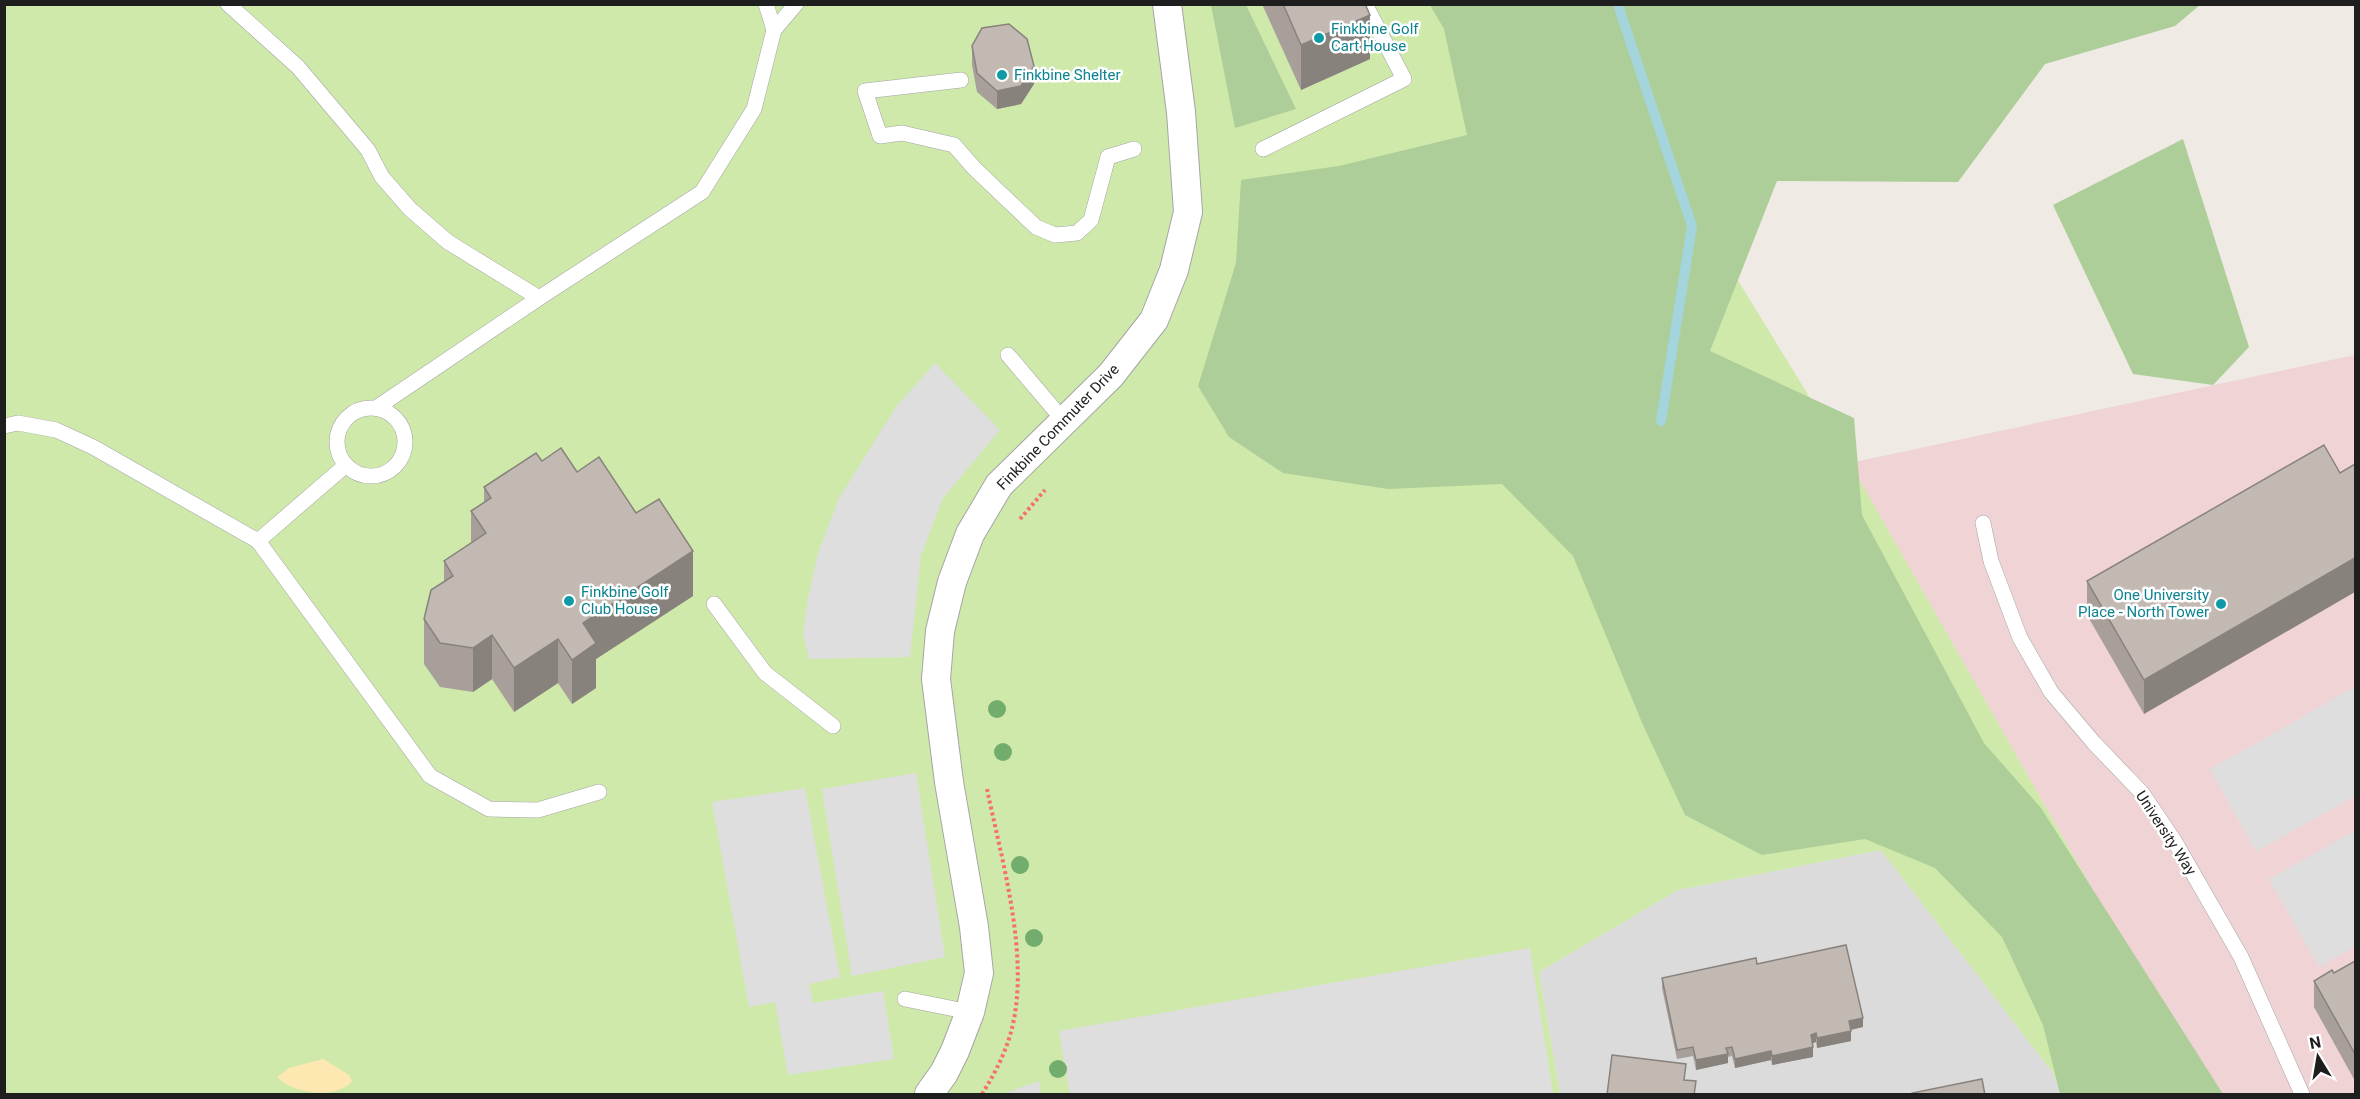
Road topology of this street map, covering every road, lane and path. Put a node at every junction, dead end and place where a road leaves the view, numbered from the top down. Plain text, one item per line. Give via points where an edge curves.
1 (228, 4) edge
2 (765, 4) edge
3 (796, 4) edge
4 (1167, 4) edge
5 (1365, 4) edge
6 (774, 30) junction
7 (961, 80) dead end
8 (1134, 149) dead end
9 (1263, 149) dead end
10 (538, 298) junction
11 (1008, 355) dead end
12 (376, 408) junction
13 (1064, 421) junction
14 (4, 426) edge
15 (346, 465) junction
16 (1051, 483) dead end
17 (1983, 523) dead end
18 (1015, 525) dead end
19 (258, 541) junction
20 (714, 604) dead end
21 (833, 726) dead end
22 (985, 782) dead end
23 (598, 792) dead end
24 (905, 999) dead end
25 (970, 1012) junction
26 (929, 1095) edge
27 (982, 1095) edge
28 (2302, 1095) edge

1 - 10 lane via 298,67 368,150 382,177 410,209 448,242
2 - 6 lane
3 - 6 lane
4 - 13 street, Finkbine Commuter Drive via 1181,112 1188,212 1174,270 1154,320 1111,375
5 - 9 lane via 1404,79
6 - 10 lane via 754,109 702,192
7 - 8 lane via 865,91 880,136 902,134 954,145 1036,227 1055,235 1077,233 1091,220 1108,157
10 - 12 lane
11 - 13 lane
12 - 15 lane via 355,412 340,426 337,447
12 - 15 lane via 396,419 402,429 405,441 398,463 389,471 366,476
13 - 25 street, Finkbine Commuter Drive via 999,485 970,534 952,582 940,631 937,687 979,973
14 - 19 lane via 18,423 56,430
15 - 19 lane
16 - 18 path
17 - 28 lane, University Way via 1991,561 2020,638 2051,692 2142,793 2175,842 2241,957
19 - 23 lane via 430,776 489,809 538,810
20 - 21 lane via 765,673
22 - 27 path via 1012,909 1018,982 1011,1032
24 - 25 lane
25 - 26 street, Finkbine Commuter Drive via 956,1051

